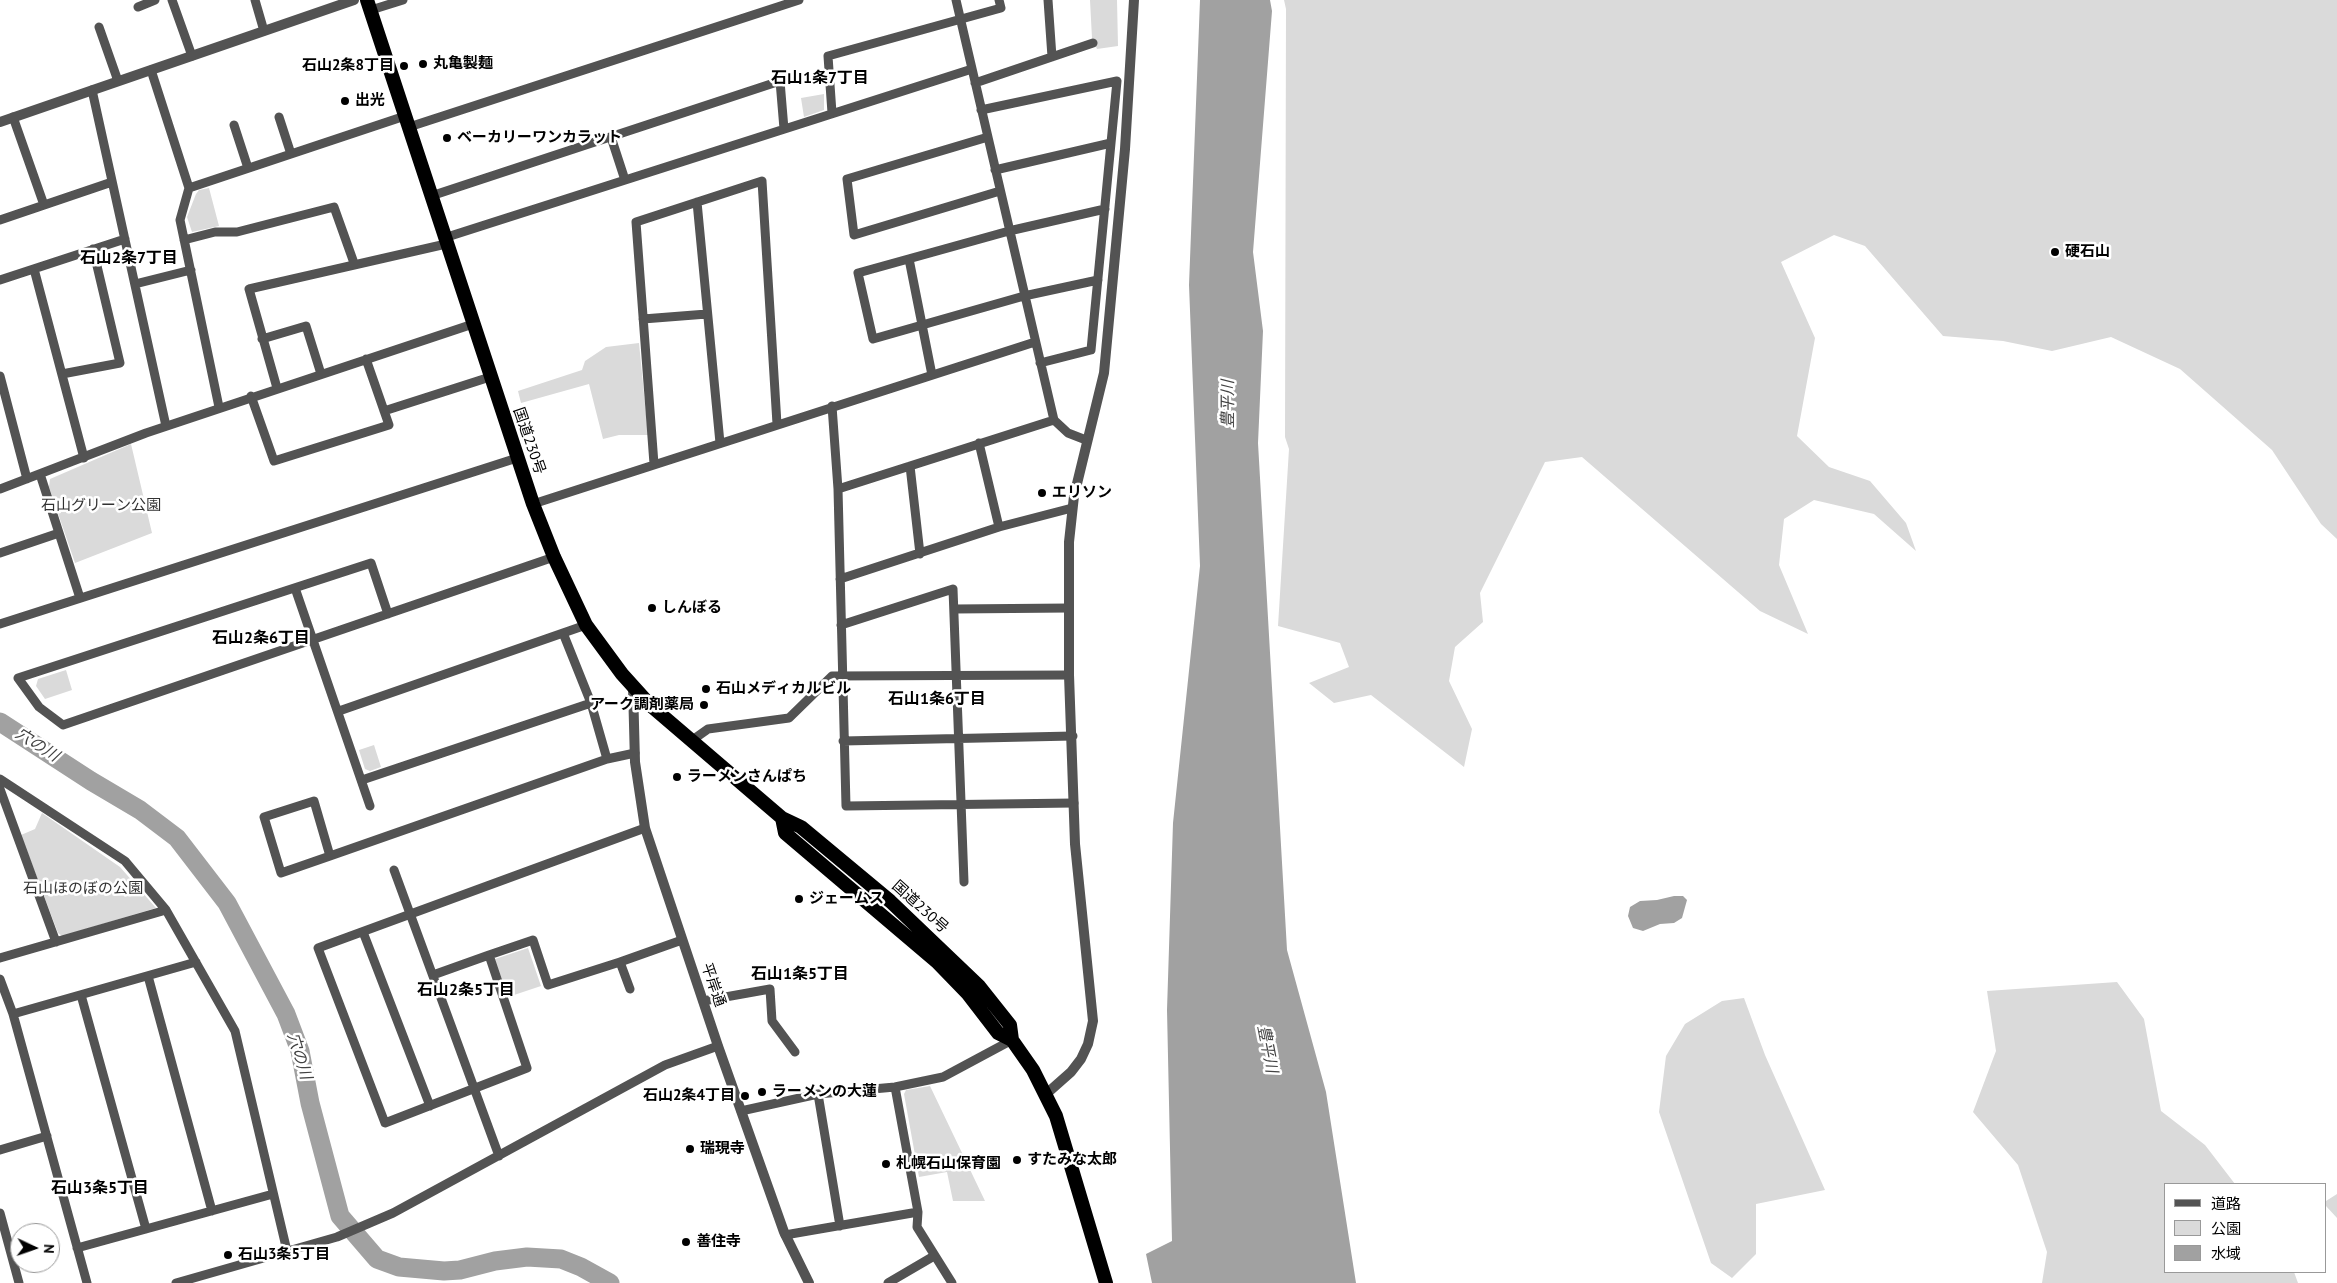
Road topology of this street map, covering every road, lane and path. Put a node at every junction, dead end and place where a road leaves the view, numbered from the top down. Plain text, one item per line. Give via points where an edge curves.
1 (156, 0) edge
2 (172, 0) edge
3 (254, 0) edge
4 (354, 0) edge
5 (403, 0) edge
6 (799, 0) edge
7 (956, 0) edge
8 (1000, 0) edge
9 (1048, 0) edge
10 (1134, 0) edge
11 (776, 4) edge
12 (369, 5) edge
13 (138, 7) dead end
14 (960, 19) junction
15 (99, 27) dead end
16 (264, 31) junction
17 (1093, 43) dead end
18 (192, 56) junction
19 (1052, 57) junction
20 (972, 69) junction
21 (151, 70) junction
22 (118, 81) junction
23 (975, 83) junction
24 (92, 90) junction
25 (981, 110) junction
26 (832, 114) junction
27 (13, 117) junction
28 (279, 117) dead end
29 (0, 122) edge
30 (407, 122) junction
31 (234, 125) dead end
32 (784, 129) junction
33 (611, 137) junction
34 (988, 137) junction
35 (1111, 143) junction
36 (290, 154) junction
37 (248, 168) junction
38 (995, 170) junction
39 (625, 180) junction
40 (112, 182) junction
41 (189, 188) junction
42 (1000, 191) junction
43 (431, 196) junction
44 (696, 202) junction
45 (44, 205) junction
46 (1105, 209) junction
47 (0, 220) edge
48 (1009, 231) junction
49 (125, 239) junction
50 (184, 240) junction
51 (445, 241) junction
52 (93, 250) junction
53 (909, 259) junction
54 (354, 264) junction
55 (34, 269) junction
56 (191, 270) junction
57 (0, 280) edge
58 (1098, 280) junction
59 (135, 284) junction
60 (1024, 296) junction
61 (707, 314) junction
62 (643, 319) junction
63 (472, 324) junction
64 (922, 325) junction
65 (262, 339) junction
66 (1035, 342) junction
67 (366, 359) junction
68 (1040, 363) junction
69 (62, 374) junction
70 (321, 374) junction
71 (932, 374) junction
72 (0, 376) edge
73 (490, 377) junction
74 (276, 388) junction
75 (251, 396) junction
76 (832, 406) junction
77 (220, 407) junction
78 (384, 411) junction
79 (1054, 420) junction
80 (777, 424) junction
81 (166, 426) junction
82 (1086, 440) junction
83 (720, 443) junction
84 (979, 443) junction
85 (84, 458) junction
86 (518, 458) junction
87 (654, 464) junction
88 (910, 466) junction
89 (40, 474) junction
90 (28, 479) junction
91 (0, 489) edge
92 (838, 489) junction
93 (533, 504) junction
94 (1072, 508) junction
95 (999, 527) junction
96 (59, 533) junction
97 (0, 553) edge
98 (920, 554) junction
99 (554, 557) junction
100 (840, 579) junction
101 (295, 588) junction
102 (80, 598) junction
103 (1069, 608) junction
104 (955, 609) junction
105 (388, 614) junction
106 (0, 624) edge
107 (586, 625) junction
108 (842, 625) junction
109 (563, 633) junction
110 (313, 640) junction
111 (956, 674) junction
112 (842, 675) junction
113 (1069, 675) junction
114 (633, 687) junction
115 (591, 703) junction
116 (339, 711) junction
117 (1072, 736) junction
118 (959, 738) junction
119 (691, 741) junction
120 (844, 741) junction
121 (634, 753) junction
122 (608, 759) junction
123 (0, 779) edge
124 (362, 780) junction
125 (0, 790) edge
126 (1074, 803) junction
127 (961, 805) junction
128 (370, 806) dead end
129 (645, 828) junction
130 (330, 856) junction
131 (394, 870) dead end
132 (964, 882) dead end
133 (166, 910) junction
134 (411, 915) junction
135 (363, 932) junction
136 (682, 940) junction
137 (56, 942) junction
138 (489, 955) junction
139 (0, 958) edge
140 (196, 962) junction
141 (620, 962) junction
142 (433, 975) junction
143 (148, 976) junction
144 (0, 980) edge
145 (630, 989) dead end
146 (81, 995) junction
147 (703, 1001) junction
148 (13, 1014) junction
149 (1012, 1040) junction
150 (718, 1046) junction
151 (795, 1052) dead end
152 (895, 1087) junction
153 (474, 1089) junction
154 (818, 1094) junction
155 (1044, 1095) junction
156 (430, 1106) junction
157 (741, 1110) junction
158 (47, 1136) junction
159 (0, 1150) edge
160 (499, 1156) junction
161 (273, 1194) junction
162 (212, 1211) junction
163 (918, 1212) junction
164 (0, 1213) edge
165 (840, 1226) junction
166 (146, 1229) junction
167 (785, 1235) junction
168 (77, 1248) junction
169 (287, 1251) junction
170 (934, 1256) junction
171 (19, 1283) edge
172 (87, 1283) edge
173 (176, 1283) edge
174 (809, 1283) edge
175 (888, 1283) edge
176 (952, 1283) edge
177 (1106, 1283) edge

1 - 13 street
2 - 18 street
3 - 16 street
4 - 16 street
5 - 12 street
6 - 11 street
7 - 14 street
8 - 14 street via 1001,8
9 - 19 street
10 - 82 street via 1125,149 1104,373
11 - 30 street
12 - 30 highway, 国道230号
14 - 20 street
14 - 26 street via 828,56
15 - 22 street
16 - 18 street
17 - 19 street
18 - 21 street
19 - 23 street
20 - 23 street
20 - 26 street
21 - 22 street
21 - 41 street
22 - 24 street
23 - 25 street
24 - 27 street
24 - 40 street
25 - 34 street
25 - 35 street via 1117,81
26 - 32 street
27 - 29 street
27 - 45 street
28 - 36 street
30 - 36 street
30 - 43 highway, 国道230号
31 - 37 street
32 - 33 street via 780,81
32 - 39 street
33 - 39 street
33 - 43 street
34 - 38 street
34 - 42 street via 847,179 854,235
35 - 38 street
35 - 46 street
36 - 37 street
37 - 41 street
38 - 42 street
39 - 51 street
40 - 45 street
40 - 49 street
41 - 50 street via 180,220
42 - 48 street
43 - 51 highway, 国道230号
44 - 61 street
44 - 62 street via 636,222
44 - 80 street via 762,181
45 - 47 street
46 - 48 street
46 - 58 street
48 - 53 street
48 - 60 street
49 - 52 street
49 - 59 street
50 - 54 street via 215,232 237,232 334,207
50 - 56 street
51 - 54 street
51 - 63 highway, 国道230号
52 - 55 street
52 - 69 street via 120,363
53 - 64 street
53 - 64 street via 858,274 873,340
54 - 65 street via 249,289
55 - 57 street
55 - 69 street
56 - 59 street
56 - 77 street
58 - 60 street
58 - 68 street via 1091,350
59 - 81 street
60 - 64 street
60 - 66 street
61 - 62 street
61 - 83 street
62 - 87 street
63 - 67 street
63 - 73 highway, 国道230号
64 - 71 street
65 - 70 street via 306,326
65 - 74 street
66 - 68 street
66 - 71 street
67 - 70 street
67 - 78 street
68 - 79 street
69 - 85 street
70 - 74 street
71 - 76 street
72 - 90 street
73 - 78 street
73 - 86 highway, 国道230号
74 - 75 street
75 - 77 street
75 - 78 street via 274,461 389,425
76 - 80 street
76 - 92 street
77 - 81 street
79 - 82 street via 1068,433
79 - 84 street
80 - 83 street
81 - 85 street
82 - 94 street
83 - 87 street
84 - 88 street
84 - 95 street
85 - 89 street
86 - 93 highway, 国道230号
86 - 102 street
87 - 93 street
88 - 92 street
88 - 98 street
89 - 90 street
89 - 96 street
90 - 91 street
92 - 100 street
93 - 99 highway, 国道230号
94 - 95 street
94 - 103 street
95 - 98 street
96 - 97 street
96 - 102 street
98 - 100 street
99 - 105 street
99 - 107 highway, 国道230号
100 - 108 street
101 - 105 street via 371,563
101 - 110 street
101 - 110 street via 18,678 39,707 63,726
102 - 106 street
103 - 104 street
103 - 113 street
104 - 108 street via 953,589
104 - 111 street
105 - 110 street
107 - 109 street
107 - 114 highway, 国道230号
108 - 112 street
109 - 115 street
109 - 116 street
110 - 116 street
111 - 112 street
111 - 113 street
111 - 118 street
112 - 119 street via 832,676 789,718 708,729
112 - 120 street
113 - 117 street
114 - 119 highway, 国道230号
114 - 121 street, 平岸通
115 - 122 street
115 - 124 street
116 - 124 street
117 - 118 street
117 - 126 street
118 - 120 street
118 - 127 street
119 - 149 highway, 国道230号 via 782,818 800,827 890,901 944,950 1010,1025
120 - 127 street via 846,806
121 - 122 street
121 - 129 street, 平岸通
122 - 130 street
123 - 133 street via 125,861
124 - 128 street
125 - 137 street
126 - 127 street
126 - 155 street via 1093,1020 1081,1059
127 - 132 street
129 - 134 street
129 - 136 street, 平岸通
130 - 130 street via 314,801 264,817 281,873
131 - 134 street
133 - 137 street
133 - 140 street
134 - 135 street
134 - 142 street
135 - 156 street
135 - 156 street via 318,948 385,1123
136 - 141 street
136 - 147 street, 平岸通
137 - 139 street
138 - 141 street via 533,940 548,985
138 - 142 street
138 - 153 street via 527,1068
140 - 143 street
140 - 161 street via 235,1031
141 - 145 street
142 - 153 street
143 - 146 street
143 - 162 street
144 - 148 street
146 - 148 street
146 - 166 street
147 - 150 street, 平岸通
147 - 151 street via 770,989 772,1021
148 - 158 street
149 - 152 street via 943,1077
149 - 155 highway, 国道230号 via 1033,1070
150 - 157 street, 平岸通
150 - 160 street via 665,1065
152 - 154 street
152 - 163 street
153 - 156 street
153 - 160 street
154 - 157 street
154 - 165 street
155 - 177 highway, 国道230号 via 1056,1116
157 - 167 street, 平岸通
158 - 159 street
158 - 168 street
160 - 169 street via 364,1225 337,1237
161 - 162 street
161 - 169 street
162 - 166 street
163 - 165 street
163 - 170 street via 916,1227
164 - 171 street
165 - 167 street
166 - 168 street
167 - 174 street, 平岸通
168 - 172 street
169 - 173 street
170 - 175 street
170 - 176 street

